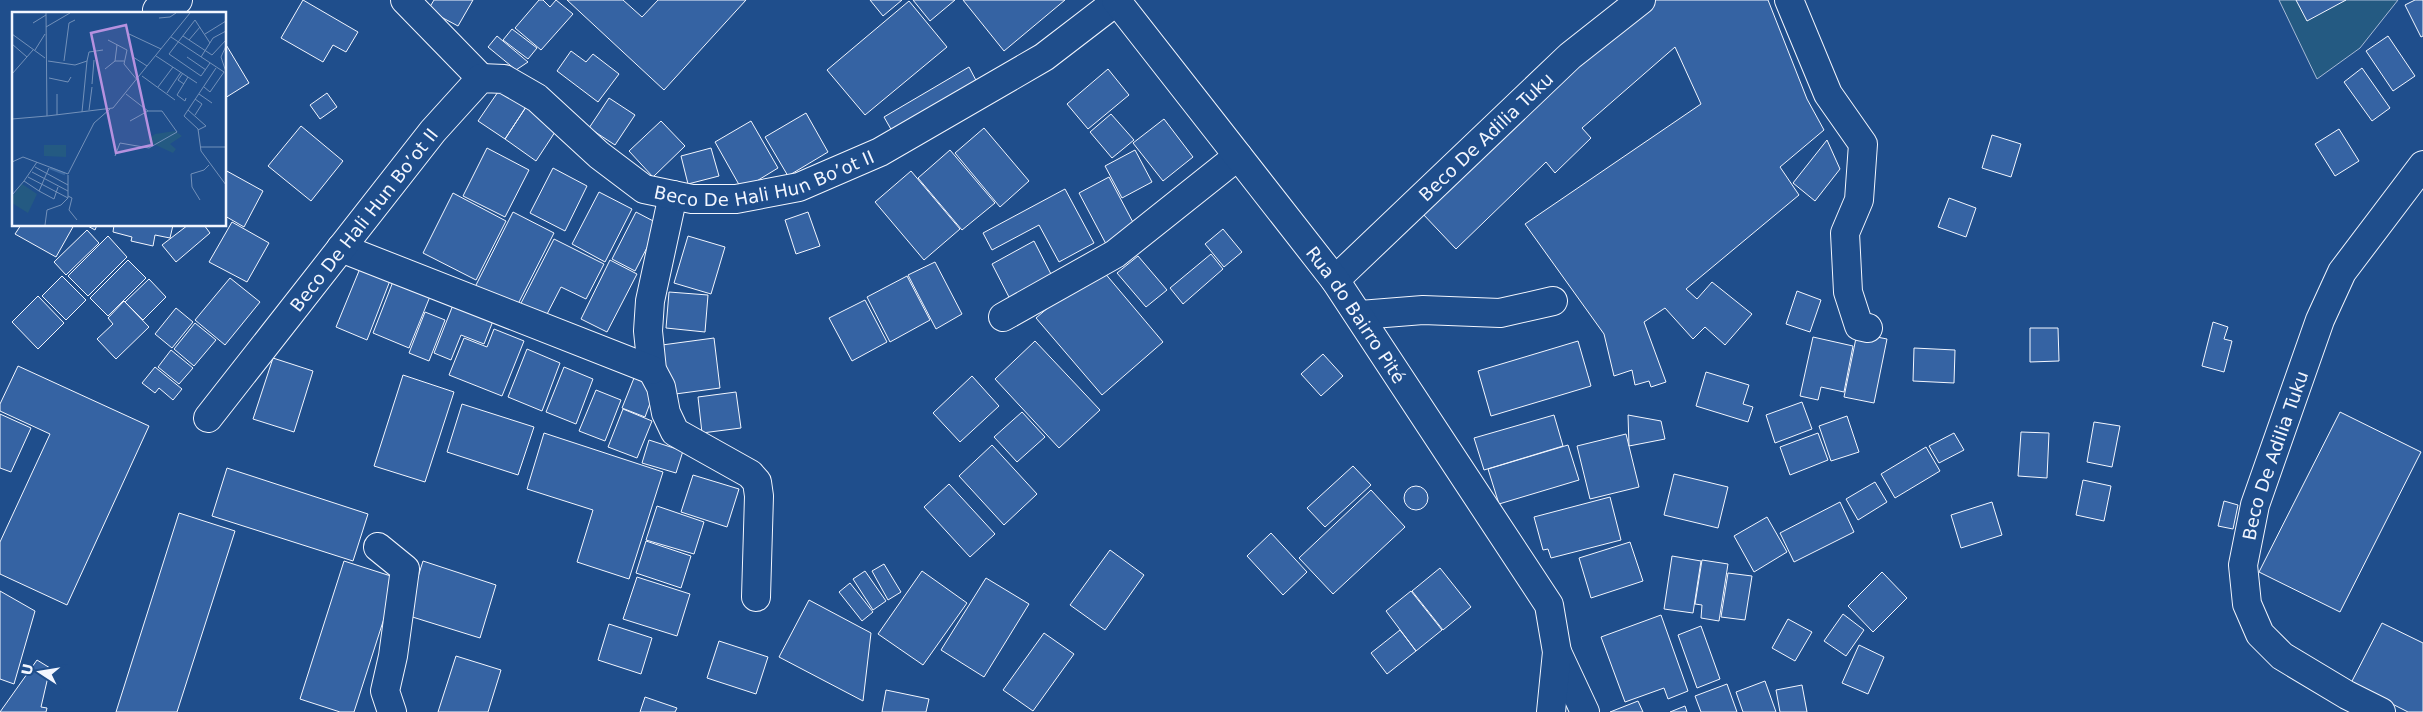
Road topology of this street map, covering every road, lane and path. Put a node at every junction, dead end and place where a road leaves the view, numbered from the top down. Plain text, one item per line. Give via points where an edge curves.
1 (405, 0) edge
2 (1116, 0) edge
3 (1641, 0) edge
4 (1789, 0) edge
5 (481, 78) junction
6 (1238, 156) junction
7 (2423, 165) edge
8 (673, 195) junction
9 (342, 248) junction
10 (1335, 280) junction
11 (1553, 301) dead end
12 (1360, 315) junction
13 (1003, 317) dead end
14 (1868, 328) dead end
15 (652, 370) junction
16 (208, 418) dead end
17 (378, 547) dead end
18 (756, 597) dead end
19 (1557, 652) junction
20 (392, 712) edge
21 (1551, 712) edge
22 (1585, 712) edge
23 (2381, 712) edge

1 - 5 street
2 - 6 street, Rua do Bairro Pité
2 - 8 street, Beco De Hali Hun Bo’ot II via 1044,57 880,152 799,187 736,199 692,199
3 - 10 street, Beco De Adilia Tuku via 1570,56
4 - 14 street via 1828,94 1863,144 1859,200 1845,233 1848,292 1860,326
5 - 8 street, Beco De Hali Hun Bo’ot II via 504,79 537,98 599,155 644,189
5 - 9 street, Beco De Hali Hun Bo’ot II via 433,131
6 - 10 street, Rua do Bairro Pité
6 - 13 street via 1115,254
7 - 23 street, Beco De Adilia Tuku via 2342,272 2320,320 2255,505 2244,565 2247,604 2260,634 2282,656
8 - 15 street via 650,301 648,331
9 - 15 street
9 - 16 street, Beco De Hali Hun Bo’ot II
10 - 12 street, Rua do Bairro Pité
11 - 12 street via 1500,313 1422,310
12 - 19 street, Rua do Bairro Pité via 1549,605
15 - 18 street via 661,386 666,413 676,432 750,474 757,482
17 - 20 street via 405,569 385,691
19 - 21 street
19 - 22 street

